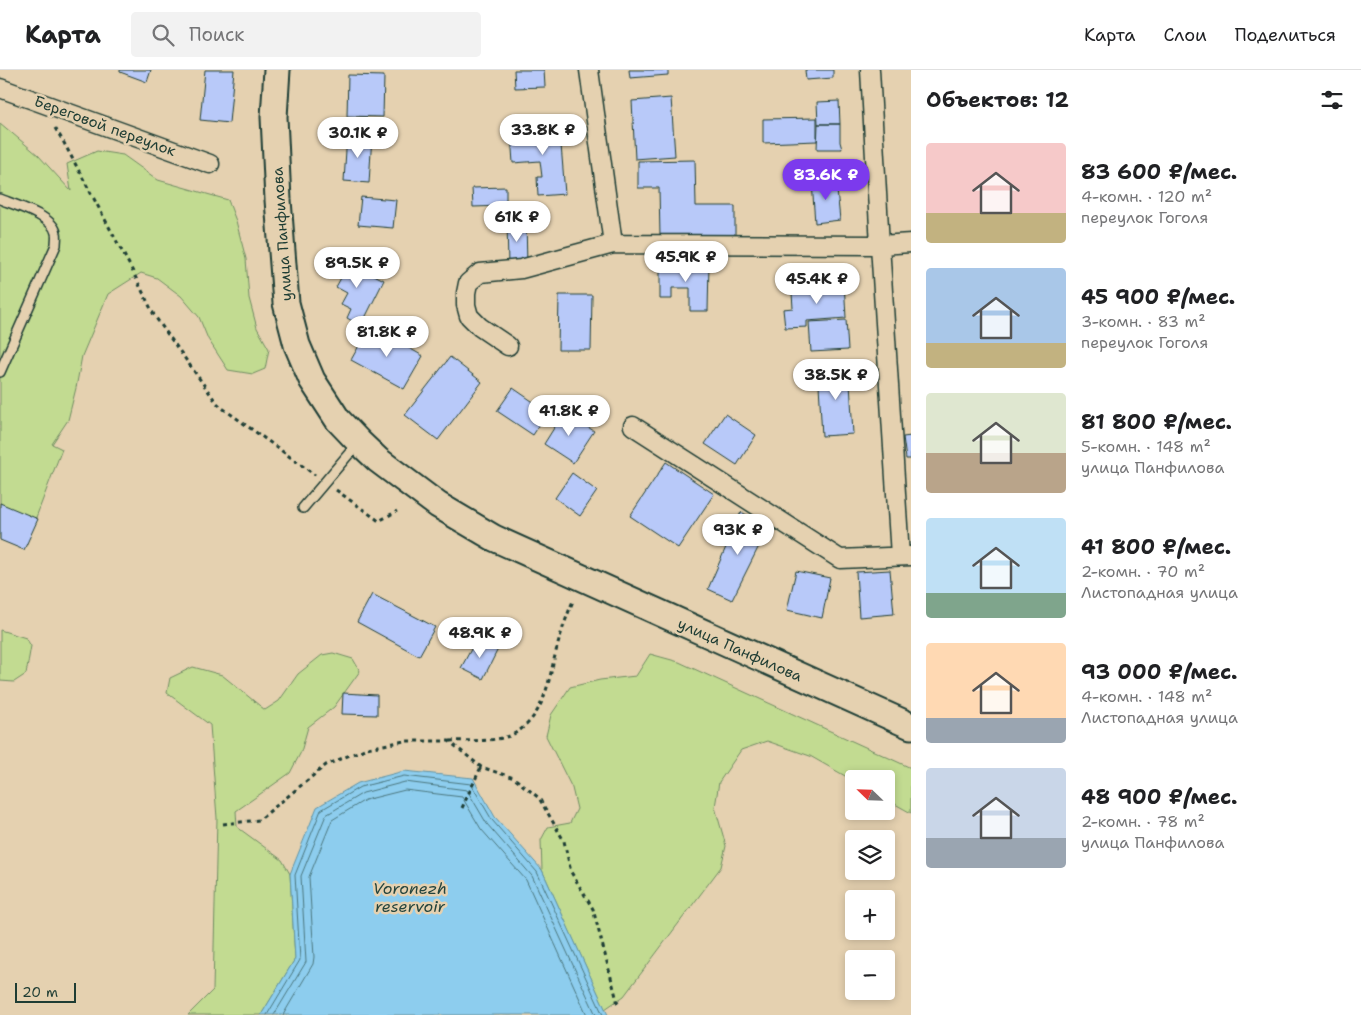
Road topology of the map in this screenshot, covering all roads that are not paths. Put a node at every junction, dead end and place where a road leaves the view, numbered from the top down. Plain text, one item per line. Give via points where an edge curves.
1 (277, 70) edge
2 (589, 70) edge
3 (870, 70) edge
4 (0, 88) edge
5 (210, 164) dead end
6 (0, 199) edge
7 (911, 243) edge
8 (613, 244) junction
9 (880, 245) junction
10 (508, 346) dead end
11 (0, 372) edge
12 (633, 426) dead end
13 (359, 442) junction
14 (303, 508) dead end
15 (906, 556) edge
16 (911, 726) edge

1 - 13 main road, улица Панфилова via 274,117 276,172 286,302 297,344 312,380 338,420
2 - 8 street
3 - 9 street
4 - 5 street, Береговой переулок
6 - 11 lane via 41,216 52,224 56,232 56,245
7 - 9 street
8 - 9 street
8 - 10 street via 520,269 480,273 468,283 466,305 469,316
9 - 15 street
12 - 15 street via 840,559
13 - 14 lane
13 - 16 main road, улица Панфилова via 438,505 494,538

